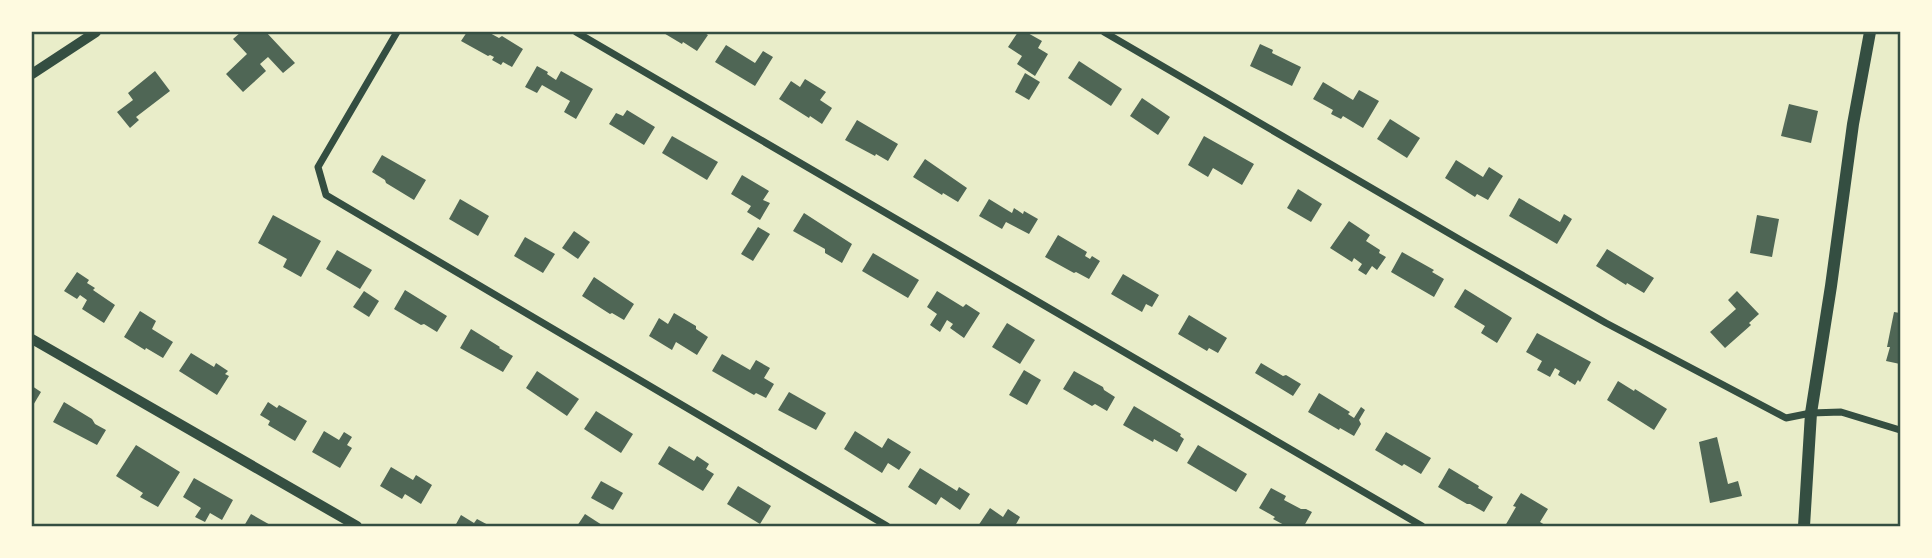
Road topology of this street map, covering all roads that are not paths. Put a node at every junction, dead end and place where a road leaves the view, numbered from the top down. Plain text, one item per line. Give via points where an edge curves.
1 (96, 32) edge
2 (397, 32) edge
3 (576, 32) edge
4 (1104, 32) edge
5 (1870, 32) edge
6 (32, 74) edge
7 (32, 339) edge
8 (1811, 413) junction
9 (1900, 430) edge
10 (357, 527) edge
11 (887, 527) edge
12 (1422, 527) edge
13 (1804, 527) edge

1 - 6 street
2 - 11 street via 318,167 326,195
3 - 12 street
4 - 8 street via 1606,323 1786,418
5 - 8 main road
7 - 10 street
8 - 9 street via 1841,412
8 - 13 main road

